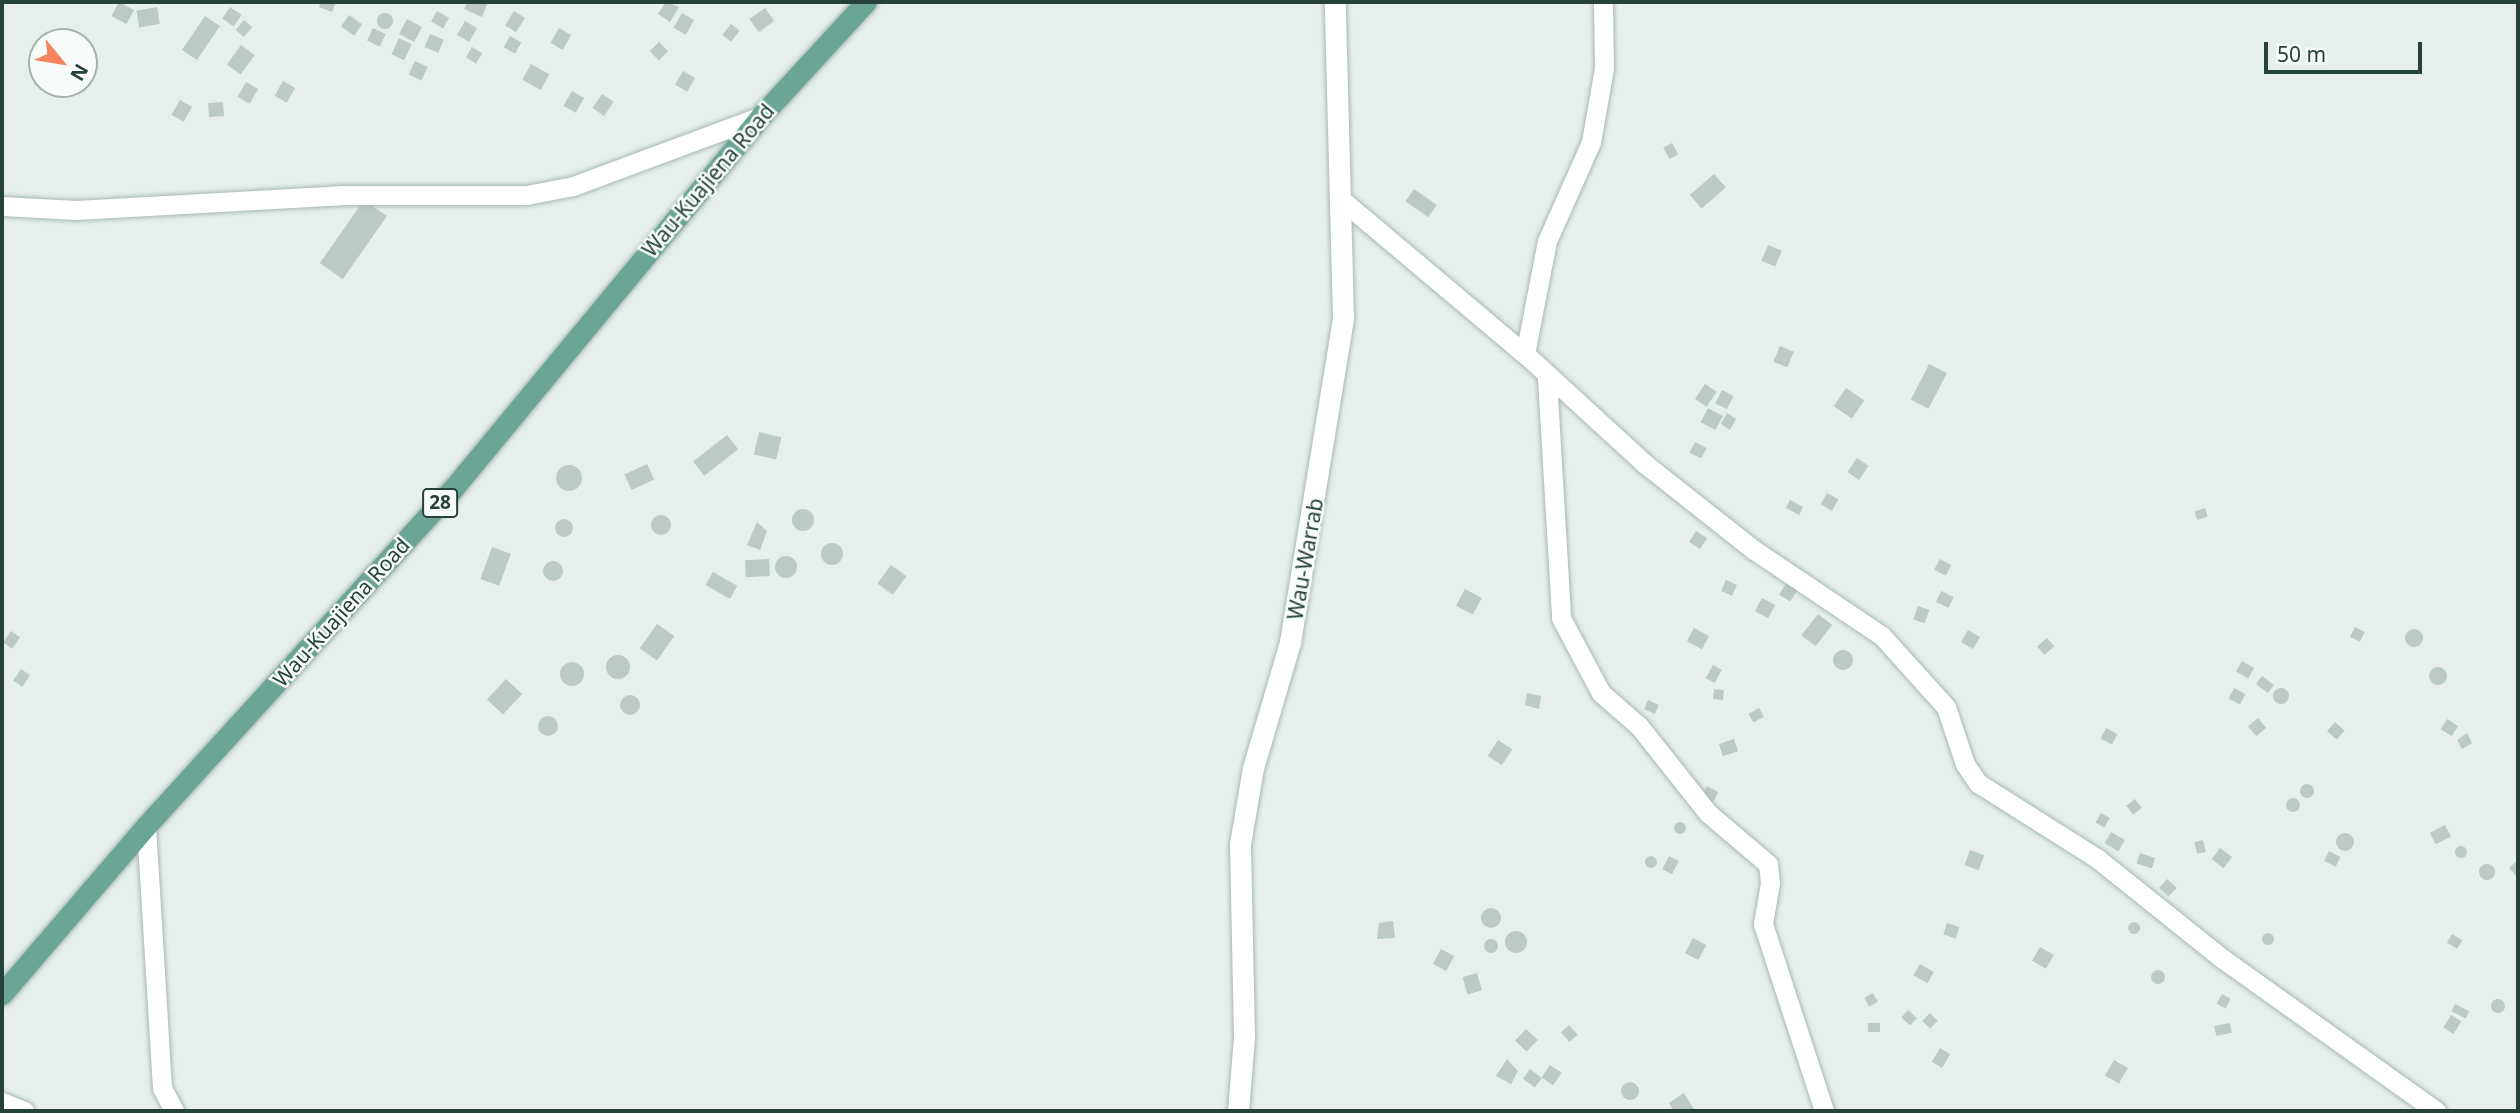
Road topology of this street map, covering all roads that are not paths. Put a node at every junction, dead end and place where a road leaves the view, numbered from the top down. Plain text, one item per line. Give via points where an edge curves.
1 (866, 2) edge
2 (1335, 2) edge
3 (1603, 2) edge
4 (761, 116) junction
5 (1343, 201) junction
6 (2, 206) edge
7 (1525, 354) junction
8 (1547, 379) junction
9 (146, 826) junction
10 (2, 994) edge
11 (2, 1102) edge
12 (24, 1111) edge
13 (174, 1111) edge
14 (1238, 1111) edge
15 (1824, 1111) edge
16 (2436, 1111) edge

1 - 4 main road, Wau-Kuajiena Road / 28
2 - 5 main road, Wau-Warrab
3 - 7 street via 1604,68 1593,130 1547,241
4 - 6 street via 573,186 527,195 341,195 76,210
4 - 9 main road, Wau-Kuajiena Road / 28 via 451,491
5 - 7 street
5 - 14 main road, Wau-Warrab via 1345,271 1338,369 1290,642 1256,757 1240,844 1244,1036
7 - 8 street
8 - 15 street via 1561,618 1601,693 1639,726 1708,813 1768,864 1770,883 1763,924
8 - 16 street via 1754,550 1882,636 1946,707 1965,764 1978,783 2098,859 2223,959
9 - 10 main road, Wau-Kuajiena Road / 28
9 - 13 street via 162,1088
11 - 12 street

